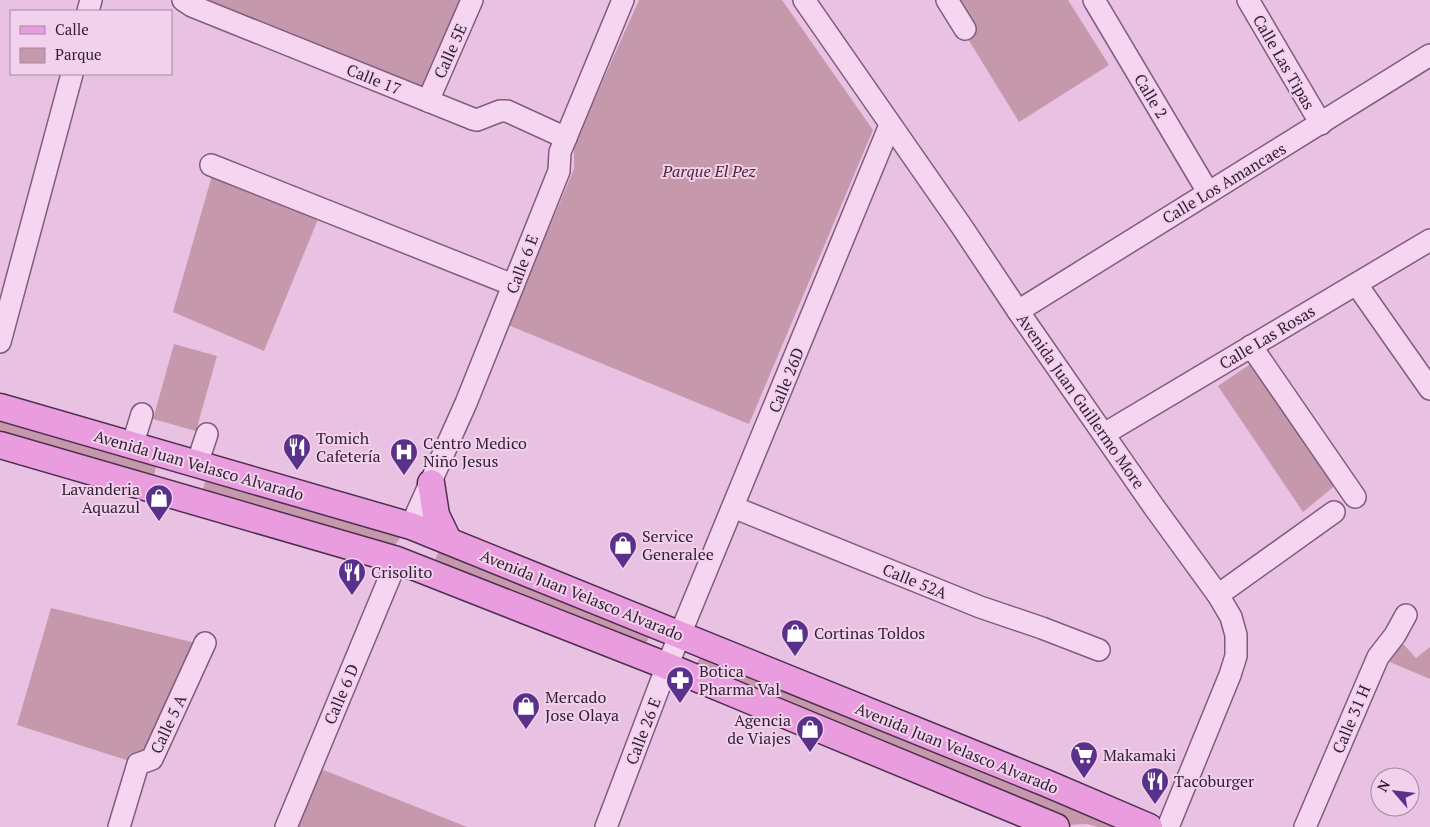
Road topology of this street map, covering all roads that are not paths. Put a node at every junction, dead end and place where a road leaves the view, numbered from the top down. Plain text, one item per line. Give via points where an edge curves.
1 (472, 0) edge
2 (624, 0) edge
3 (804, 0) edge
4 (947, 0) edge
5 (1094, 0) edge
6 (1248, 0) edge
7 (192, 2) edge
8 (965, 30) dead end
9 (1430, 56) edge
10 (72, 75) edge
11 (428, 101) junction
12 (1321, 124) junction
13 (890, 125) junction
14 (566, 138) junction
15 (211, 164) dead end
16 (1208, 192) junction
17 (1430, 240) edge
18 (513, 285) junction
19 (1357, 285) junction
20 (1018, 311) junction
21 (0, 342) edge
22 (1251, 346) junction
23 (1430, 389) edge
24 (0, 407) edge
25 (142, 414) dead end
26 (208, 434) dead end
27 (1104, 434) junction
28 (0, 445) edge
29 (132, 446) junction
30 (187, 462) junction
31 (431, 483) junction
32 (167, 494) junction
33 (1355, 496) dead end
34 (733, 507) junction
35 (1334, 512) dead end
36 (417, 528) junction
37 (448, 540) junction
38 (403, 563) junction
39 (1218, 595) junction
40 (1406, 615) dead end
41 (680, 634) junction
42 (205, 643) dead end
43 (1099, 650) dead end
44 (668, 666) junction
45 (1025, 821) edge
46 (119, 827) edge
47 (286, 827) edge
48 (606, 827) edge
49 (1056, 827) edge
50 (1149, 827) edge
51 (1168, 827) edge
52 (1305, 827) edge

1 - 11 street, Calle 5E
2 - 14 street, Calle 6 E
3 - 13 street, Avenida Juan Guillermo More
4 - 8 street
5 - 16 street, Calle 2
6 - 12 street, Calle Las Tipas
7 - 11 street, Calle 17
9 - 12 street, Calle Los Amancaes
10 - 21 street
11 - 14 street, Calle 17 via 477,120 507,111
12 - 16 street, Calle Los Amancaes
13 - 20 street, Avenida Juan Guillermo More
13 - 34 street, Calle 26D
14 - 18 street, Calle 6 E via 560,152 559,171
15 - 18 street
16 - 20 street, Calle Los Amancaes
17 - 19 street, Calle Las Rosas
18 - 31 street, Calle 6 E
19 - 22 street, Calle Las Rosas
19 - 23 street
20 - 27 street, Avenida Juan Guillermo More
22 - 27 street, Calle Las Rosas
22 - 33 street
24 - 29 main road, Avenida Juan Velasco Alvarado
25 - 29 street
26 - 30 street
27 - 39 street, Avenida Juan Guillermo More
28 - 32 main road, Avenida Juan Velasco Alvarado
29 - 30 main road, Avenida Juan Velasco Alvarado
30 - 32 main road
30 - 36 main road, Avenida Juan Velasco Alvarado
31 - 36 street, Calle 6 E
31 - 37 main road via 436,515
32 - 38 main road, Avenida Juan Velasco Alvarado
34 - 41 street, Calle 26D
34 - 43 street, Calle 52A via 980,608
35 - 39 street
36 - 37 main road, Avenida Juan Velasco Alvarado
36 - 38 main road
37 - 41 main road, Avenida Juan Velasco Alvarado
38 - 44 main road, Avenida Juan Velasco Alvarado
38 - 47 street, Calle 6 D
39 - 51 street, Avenida Juan Guillermo More via 1231,617 1236,635 1236,656
40 - 52 street, Calle 31 H via 1378,657
41 - 44 street, Calle 26 E
41 - 50 main road, Avenida Juan Velasco Alvarado
42 - 46 street, Calle 5 A via 152,760 138,764
44 - 45 main road, Avenida Juan Velasco Alvarado
44 - 48 street, Calle 26 E
45 - 49 main road, Avenida Juan Velasco Alvarado

